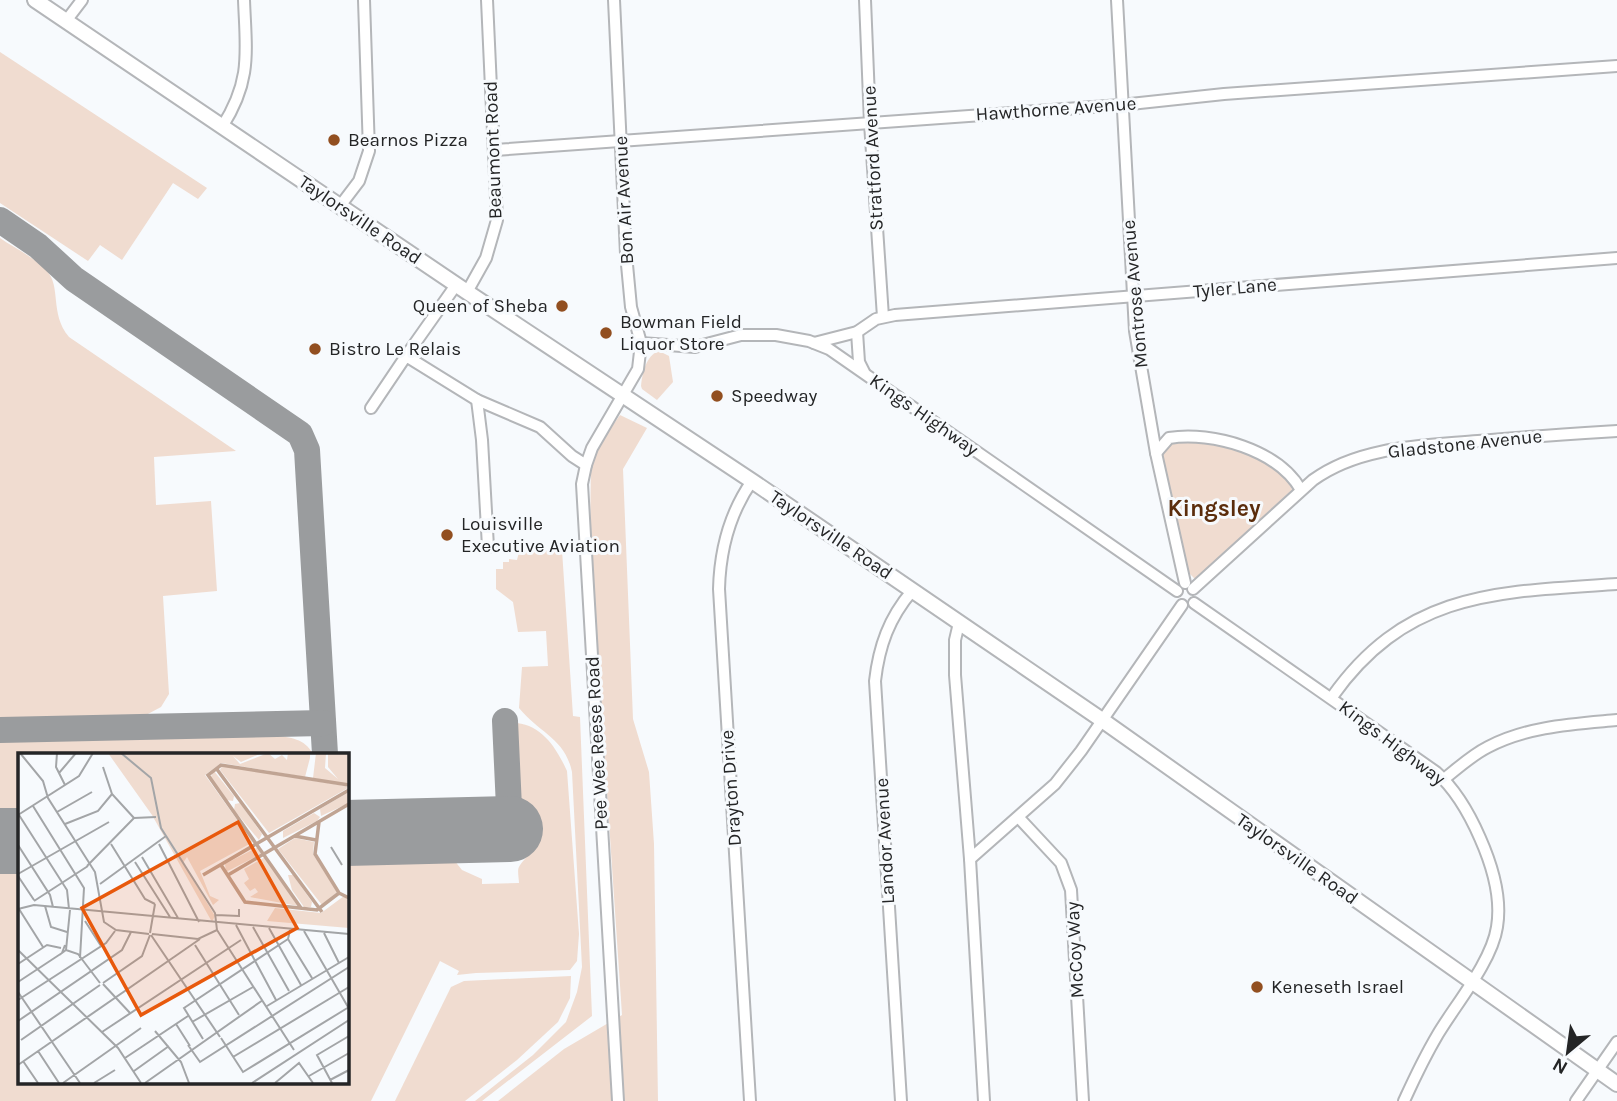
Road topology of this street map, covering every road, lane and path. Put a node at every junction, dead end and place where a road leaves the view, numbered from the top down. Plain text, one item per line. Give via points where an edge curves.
1 (35, 0) edge
2 (82, 0) edge
3 (244, 0) edge
4 (364, 0) edge
5 (486, 0) edge
6 (614, 0) edge
7 (865, 0) edge
8 (1117, 0) edge
9 (66, 21) junction
10 (1617, 66) edge
11 (1121, 105) junction
12 (870, 123) junction
13 (222, 127) junction
14 (620, 142) junction
15 (495, 150) junction
16 (340, 206) junction
17 (1617, 258) edge
18 (462, 289) junction
19 (1132, 297) junction
20 (883, 317) junction
21 (857, 332) junction
22 (641, 343) junction
23 (814, 343) junction
24 (406, 356) junction
25 (865, 374) junction
26 (622, 395) junction
27 (477, 400) junction
28 (371, 408) dead end
29 (1151, 426) junction
30 (1617, 430) edge
31 (1169, 438) junction
32 (1156, 453) junction
33 (586, 465) junction
34 (752, 481) junction
35 (1301, 490) junction
36 (488, 547) dead end
37 (1617, 584) edge
38 (1185, 587) junction
39 (912, 591) junction
40 (1194, 603) junction
41 (1182, 606) junction
42 (959, 623) junction
43 (1332, 697) junction
44 (1102, 720) junction
45 (1617, 720) edge
46 (1444, 779) junction
47 (1019, 818) junction
48 (970, 859) junction
49 (1471, 981) junction
50 (1617, 1042) edge
51 (1597, 1070) junction
52 (1617, 1084) edge
53 (618, 1101) edge
54 (750, 1101) edge
55 (901, 1101) edge
56 (984, 1101) edge
57 (1083, 1101) edge
58 (1404, 1101) edge
59 (1576, 1101) edge

1 - 9 main road, Taylorsville Road
2 - 9 street
3 - 13 street via 245,77
4 - 16 street via 369,151 359,181
5 - 15 street, Beaumont Road
6 - 14 street, Bon Air Avenue
7 - 12 street, Stratford Avenue
8 - 11 street, Montrose Avenue
9 - 13 main road, Taylorsville Road
10 - 11 street, Hawthorne Avenue
11 - 12 street, Hawthorne Avenue
11 - 19 street, Montrose Avenue
12 - 14 street, Hawthorne Avenue
12 - 20 street, Stratford Avenue
13 - 16 main road, Taylorsville Road
14 - 15 street, Hawthorne Avenue
14 - 22 street, Bon Air Avenue via 629,288
15 - 18 street, Beaumont Road via 496,229 484,263
16 - 18 main road, Taylorsville Road
17 - 19 street, Tyler Lane
18 - 24 street, Beaumont Road
18 - 26 main road, Taylorsville Road
19 - 20 street, Tyler Lane
19 - 29 street, Montrose Avenue
20 - 21 street, Tyler Lane
21 - 23 street, Tyler Lane
21 - 25 street via 859,362
22 - 23 street, Kings Highway via 695,347 758,335
22 - 26 street, Bon Air Avenue via 638,369
23 - 25 street, Kings Highway
24 - 27 street
24 - 28 street, Beaumont Road
25 - 38 street, Kings Highway
26 - 33 street, Pee Wee Reese Road
26 - 34 main road, Taylorsville Road
27 - 33 street via 540,427
27 - 36 street
29 - 31 street
29 - 32 street, Montrose Avenue
30 - 35 street, Gladstone Avenue via 1394,449 1349,460
31 - 32 street
31 - 35 street via 1206,437 1239,445 1281,468
32 - 38 street, Montrose Avenue
33 - 53 street, Pee Wee Reese Road via 583,498
34 - 39 main road, Taylorsville Road
34 - 54 street, Drayton Drive via 724,539 719,562
35 - 38 street, Gladstone Avenue
37 - 43 street via 1483,597 1436,610 1402,627 1370,651
38 - 40 street
38 - 41 street
39 - 42 main road, Taylorsville Road
39 - 55 street, Landor Avenue via 884,636 875,681
40 - 41 street
40 - 43 street, Kings Highway
41 - 44 street
42 - 44 main road, Taylorsville Road
42 - 48 street via 955,675
43 - 46 street, Kings Highway
44 - 47 street via 1055,784
44 - 49 main road, Taylorsville Road
45 - 46 street via 1523,733 1489,746
46 - 49 street, Kings Highway via 1475,826 1497,894 1496,935
47 - 48 street
47 - 57 street, McCoy Way via 1061,863 1071,890
48 - 56 street
49 - 51 main road, Taylorsville Road
49 - 58 street, Kings Highway
50 - 51 street
51 - 52 main road, Taylorsville Road
51 - 59 street

